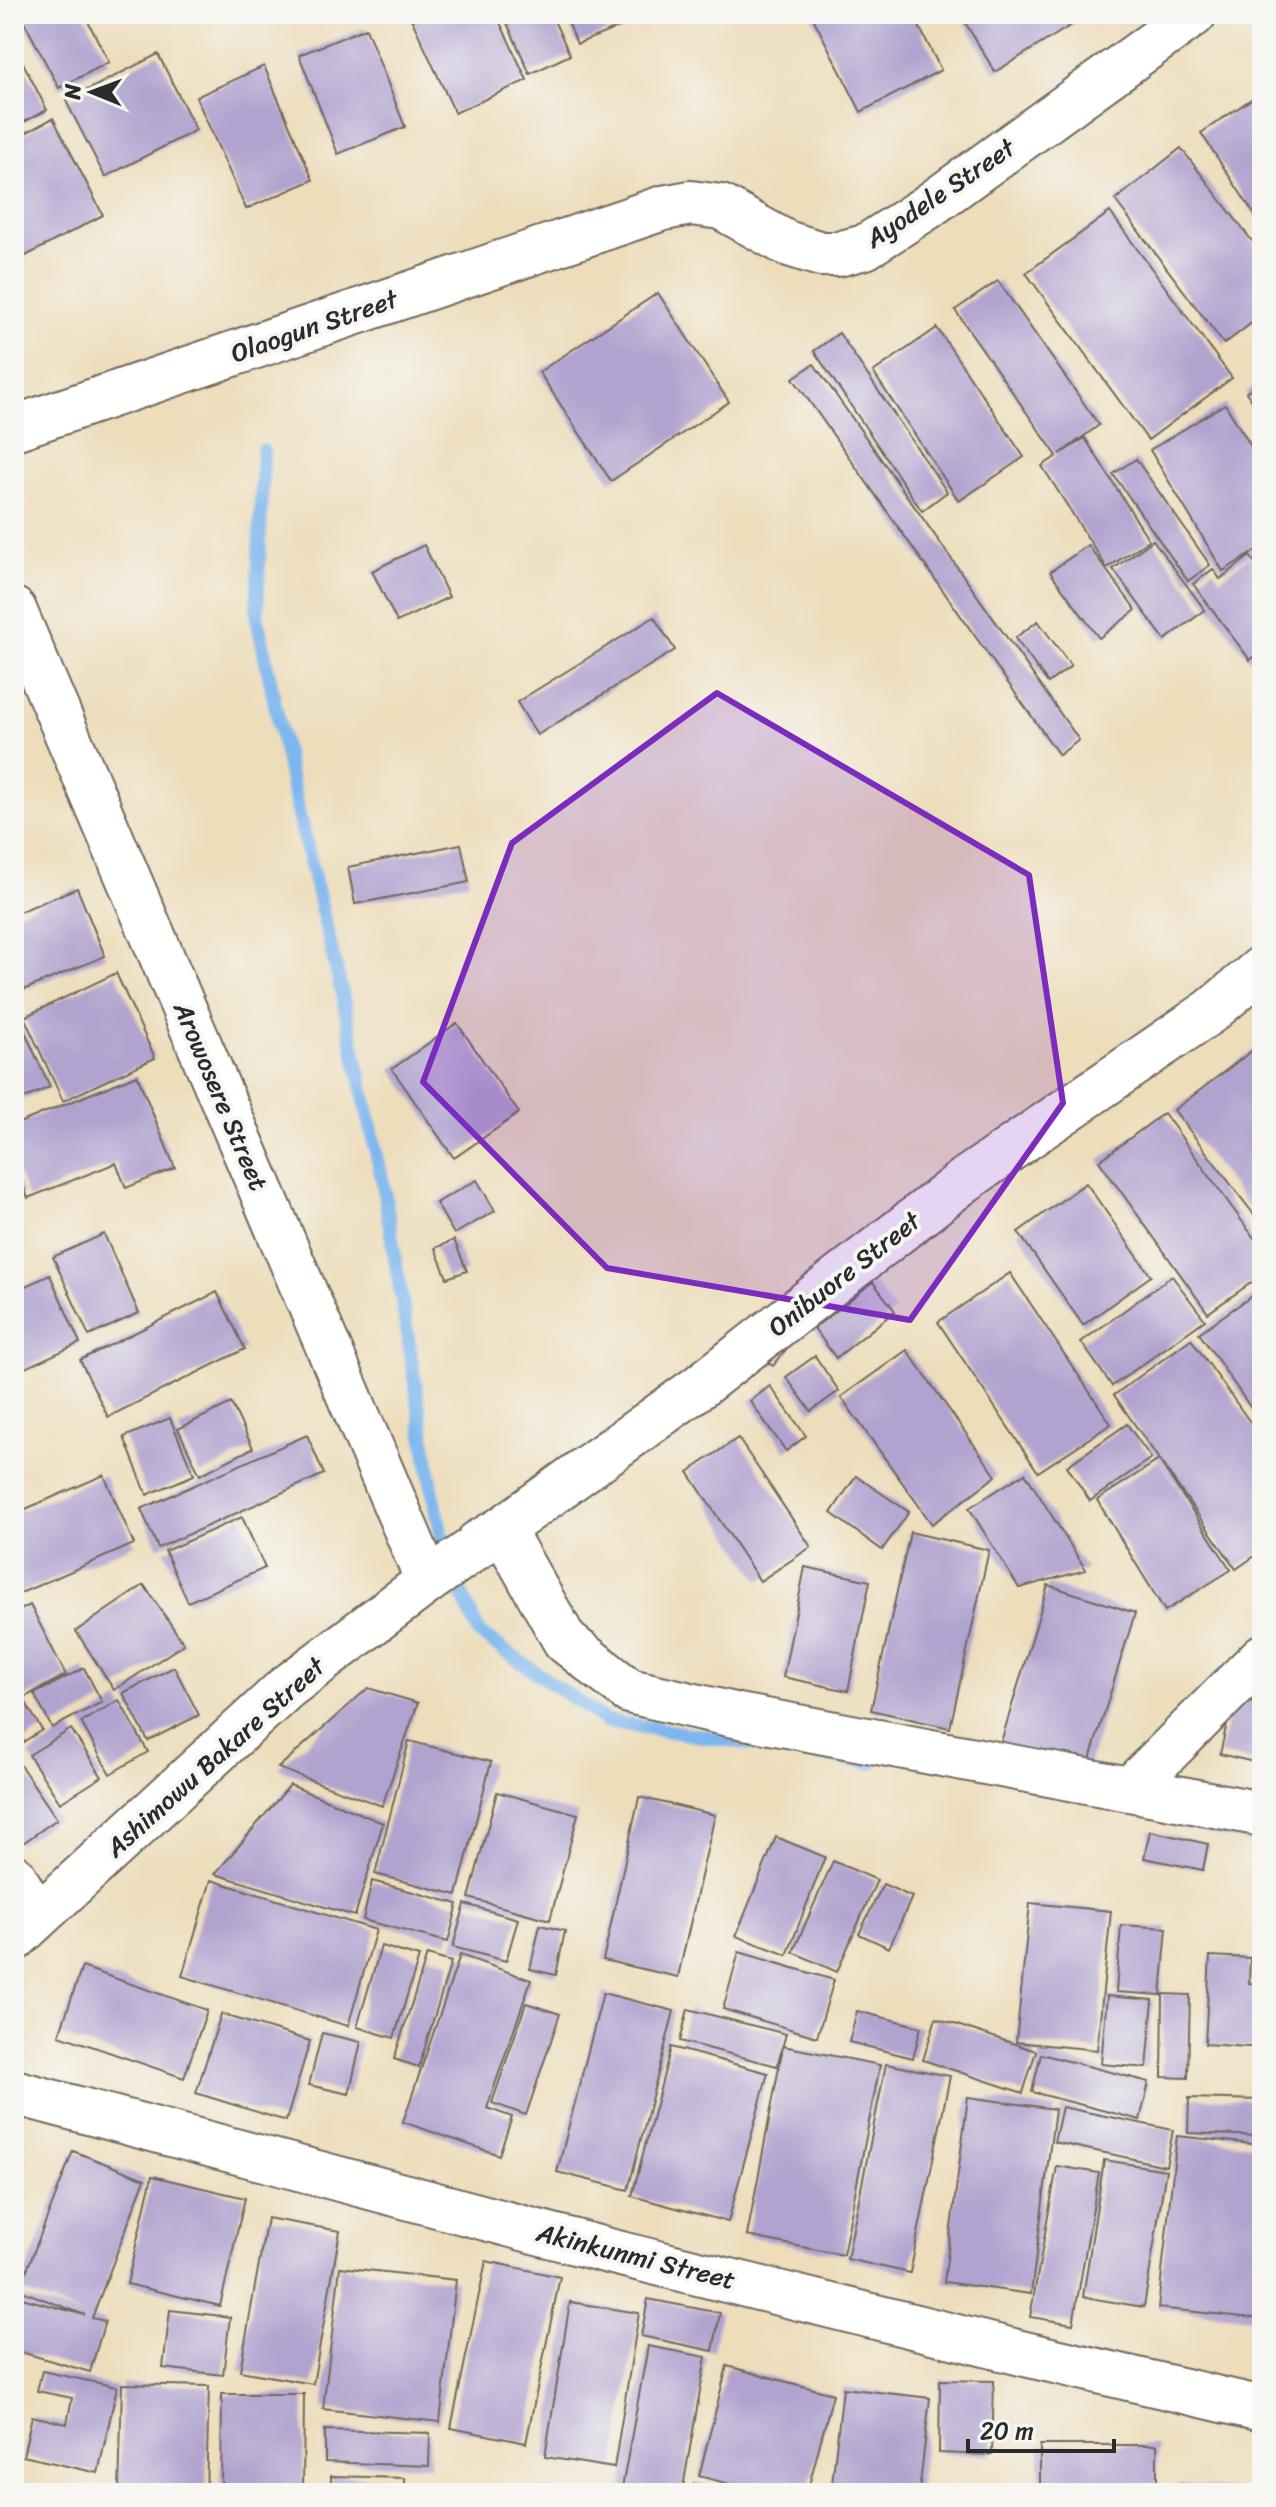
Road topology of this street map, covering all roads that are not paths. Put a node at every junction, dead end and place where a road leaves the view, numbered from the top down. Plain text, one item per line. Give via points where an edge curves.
1 (1194, 14) edge
2 (614, 224) joint
3 (14, 428) edge
4 (14, 610) edge
5 (1262, 968) edge
6 (488, 1537) junction
7 (428, 1581) junction
8 (1262, 1657) edge
9 (1130, 1789) junction
10 (1262, 1814) edge
11 (14, 1877) edge
12 (26, 1928) edge
13 (14, 2092) edge
14 (1262, 2409) edge

1 - 2 street, Ayodele Street via 865,247 821,254 786,243 721,207 691,203
2 - 3 street, Olaogun Street
4 - 7 street, Arowosere Street
5 - 6 street, Onibuore Street via 1211,1011 965,1180 699,1387
6 - 7 street, Onibuore Street
6 - 9 street via 565,1641 629,1691
7 - 12 street, Ashimowu Bakare Street via 286,1688
8 - 9 street
9 - 10 street
11 - 12 street
13 - 14 street, Akinkunmi Street via 605,2250

